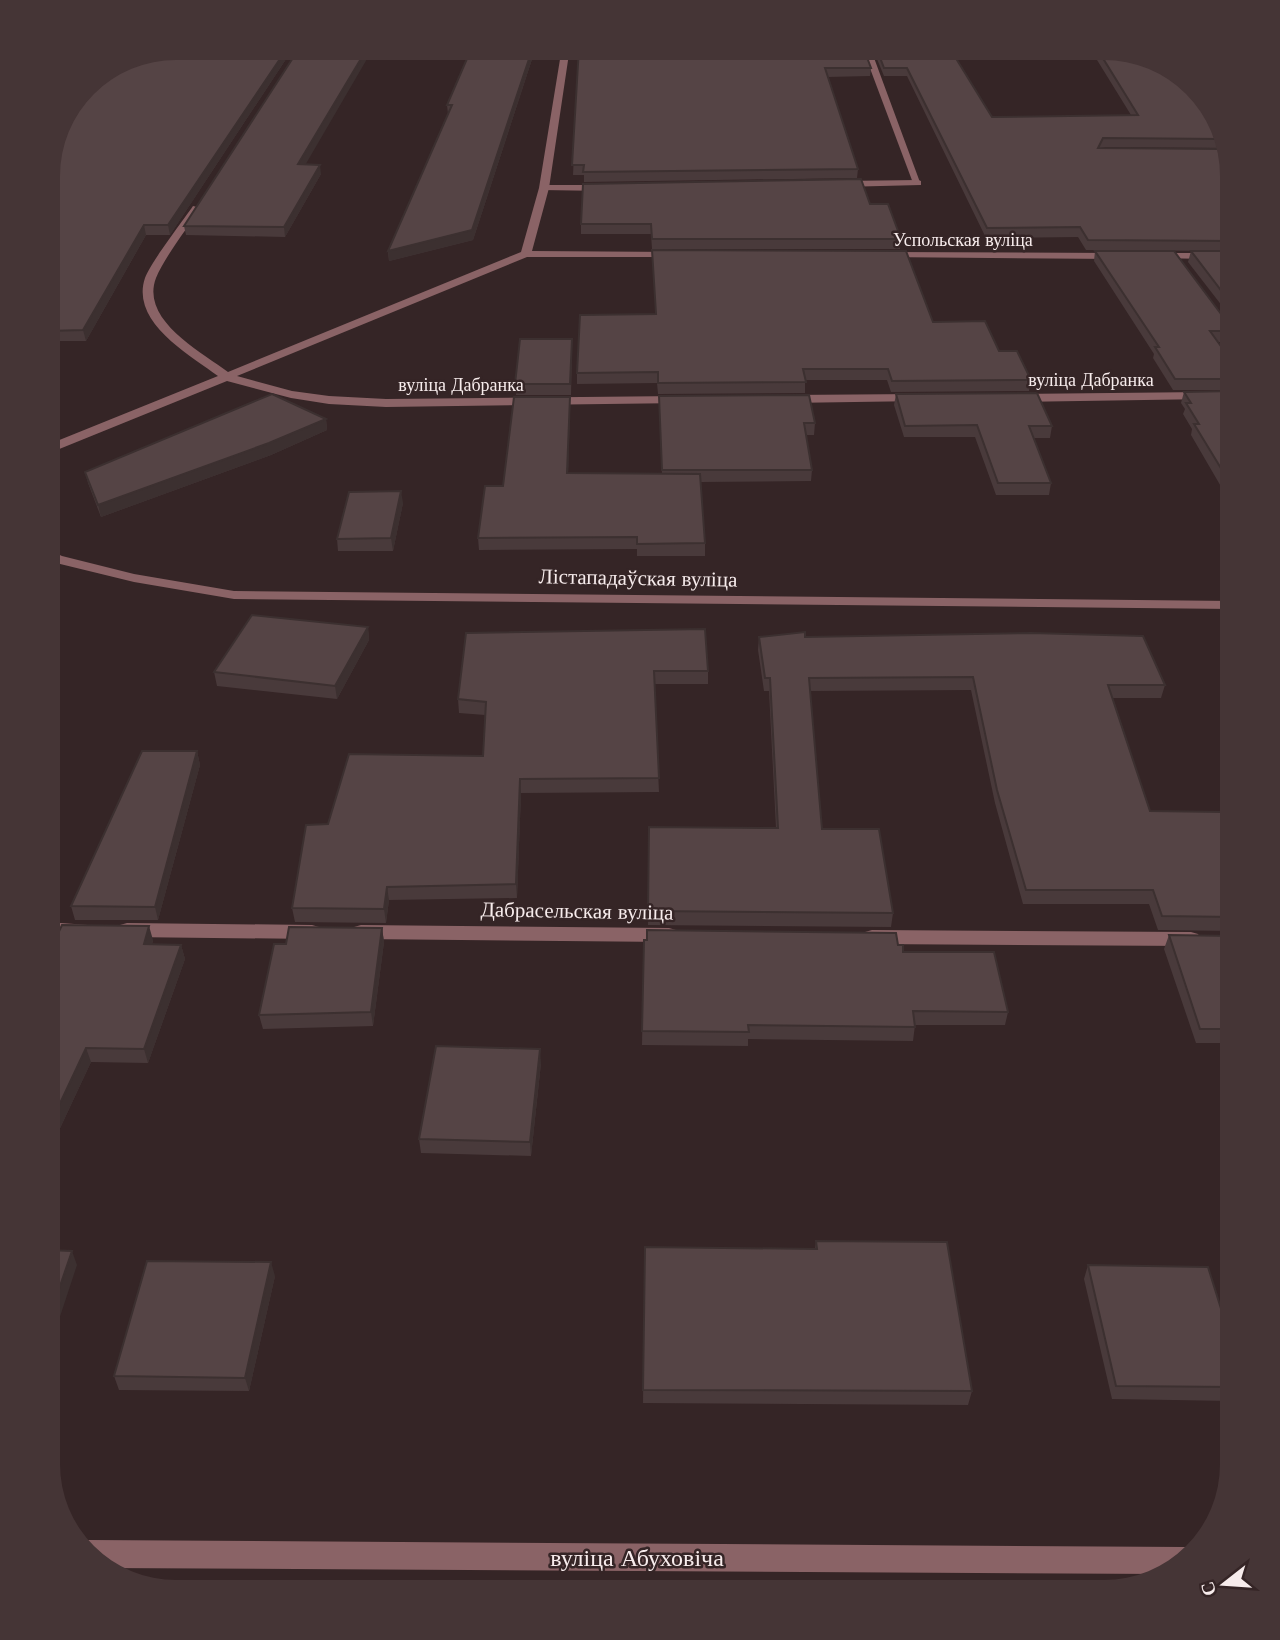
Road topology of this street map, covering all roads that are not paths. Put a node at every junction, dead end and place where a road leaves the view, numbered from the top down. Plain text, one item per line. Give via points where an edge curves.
1 (564, 60) edge
2 (871, 60) edge
3 (835, 184) edge
4 (544, 188) junction
5 (613, 188) edge
6 (203, 198) edge
7 (526, 254) junction
8 (692, 255) edge
9 (872, 255) edge
10 (1135, 256) edge
11 (1149, 256) edge
12 (1176, 256) junction
13 (1220, 256) edge
14 (1184, 267) edge
15 (227, 377) junction
16 (1219, 396) edge
17 (927, 398) edge
18 (997, 398) edge
19 (691, 400) edge
20 (775, 400) edge
21 (60, 445) edge
22 (60, 560) edge
23 (1220, 606) edge
24 (60, 929) edge
25 (689, 935) edge
26 (856, 936) edge
27 (1205, 940) edge
28 (102, 1554) edge
29 (1169, 1561) edge

1 - 4 street
2 - 3 street via 918,183
4 - 5 street
4 - 7 street
6 - 15 street, вуліца Дабранка via 150,279 150,304 178,340
7 - 8 street
7 - 15 street
9 - 10 street, Успольская вуліца
11 - 12 street
12 - 13 street
12 - 14 street
15 - 19 street, вуліца Дабранка via 291,394 386,403
15 - 21 street
16 - 18 street, вуліца Дабранка
17 - 20 street
22 - 23 street, Лістападаўская вуліца via 134,579 234,595
24 - 25 street, Дабрасельская вуліца
26 - 27 street
28 - 29 street, вуліца Абуховіча

